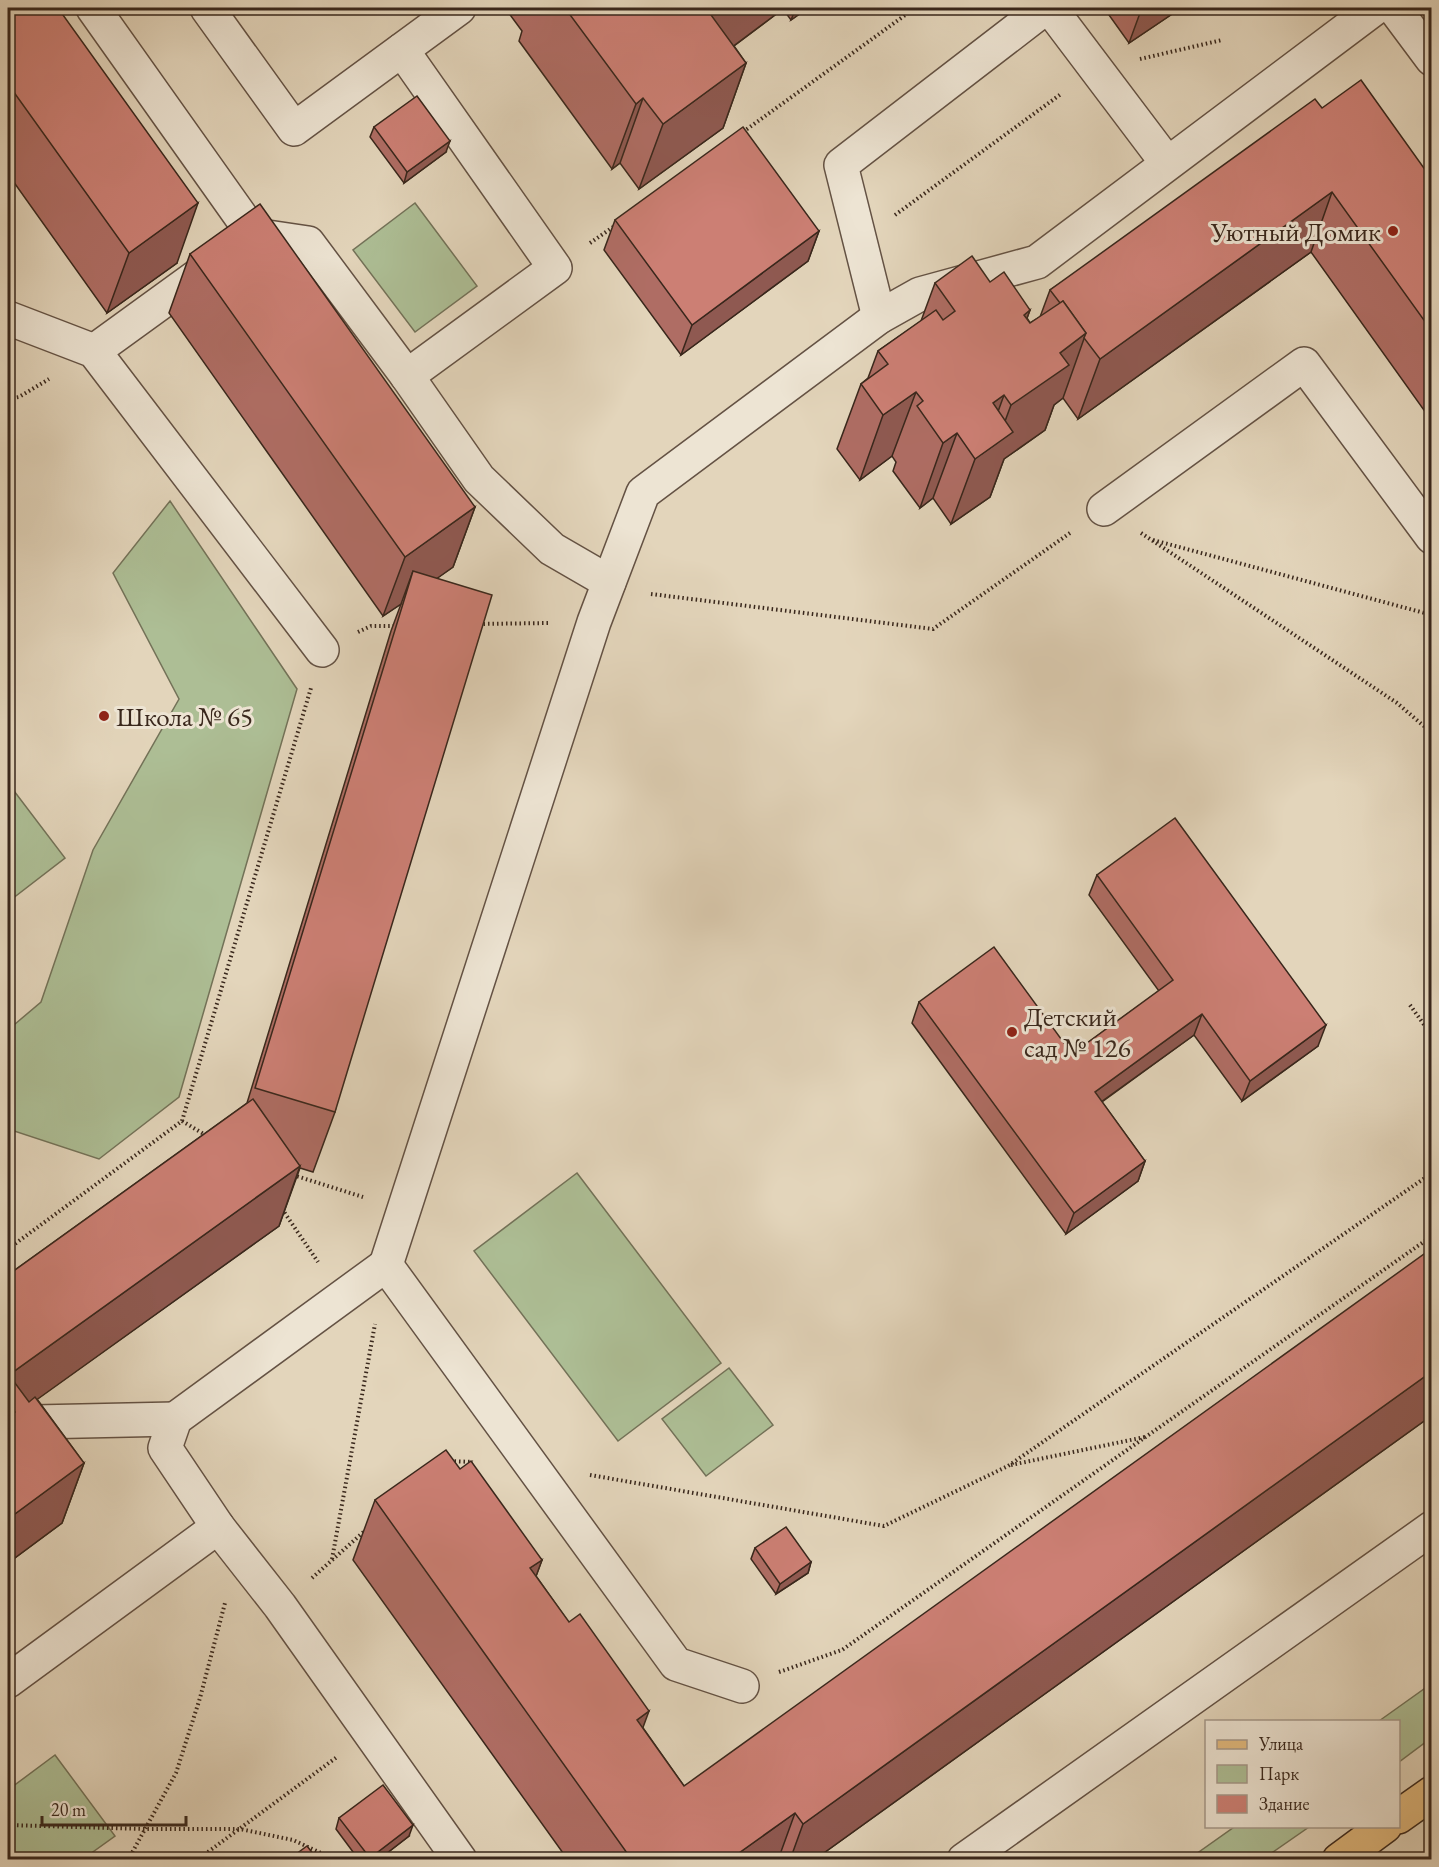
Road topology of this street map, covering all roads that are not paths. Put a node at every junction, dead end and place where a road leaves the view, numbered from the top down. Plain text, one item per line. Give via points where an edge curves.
1 (93, 8) edge
2 (207, 8) edge
3 (459, 8) edge
4 (1045, 8) edge
5 (1050, 8) edge
6 (1375, 8) edge
7 (1394, 8) edge
8 (402, 50) junction
9 (1431, 59) edge
10 (1167, 163) junction
11 (254, 235) junction
12 (879, 317) junction
13 (8, 318) edge
14 (94, 351) junction
15 (407, 376) junction
16 (1104, 509) road end
17 (1431, 537) edge
18 (609, 582) junction
19 (322, 650) road end
20 (386, 1265) junction
21 (175, 1419) junction
22 (8, 1439) edge
23 (218, 1527) junction
24 (1431, 1528) edge
25 (8, 1681) edge
26 (742, 1686) road end
27 (1431, 1793) edge
28 (1400, 1816) edge
29 (1384, 1828) edge
30 (446, 1855) edge
31 (964, 1860) edge
32 (1339, 1860) edge

1 - 11 street
2 - 8 street via 294,129
3 - 8 street
4 - 12 street via 841,165
5 - 10 street
6 - 10 street
7 - 9 street
8 - 15 street via 555,268
10 - 12 street via 1037,261 920,294
11 - 14 street
11 - 15 street via 308,243
12 - 18 street via 643,493
13 - 14 street
14 - 19 street
15 - 18 street via 479,479 552,549
16 - 17 street via 1304,364
18 - 20 street
20 - 21 street
20 - 26 street via 676,1664
21 - 22 street via 35,1422
21 - 23 street via 165,1448
23 - 25 street
23 - 30 street via 370,1733
24 - 31 street
27 - 28 main road
29 - 32 main road

